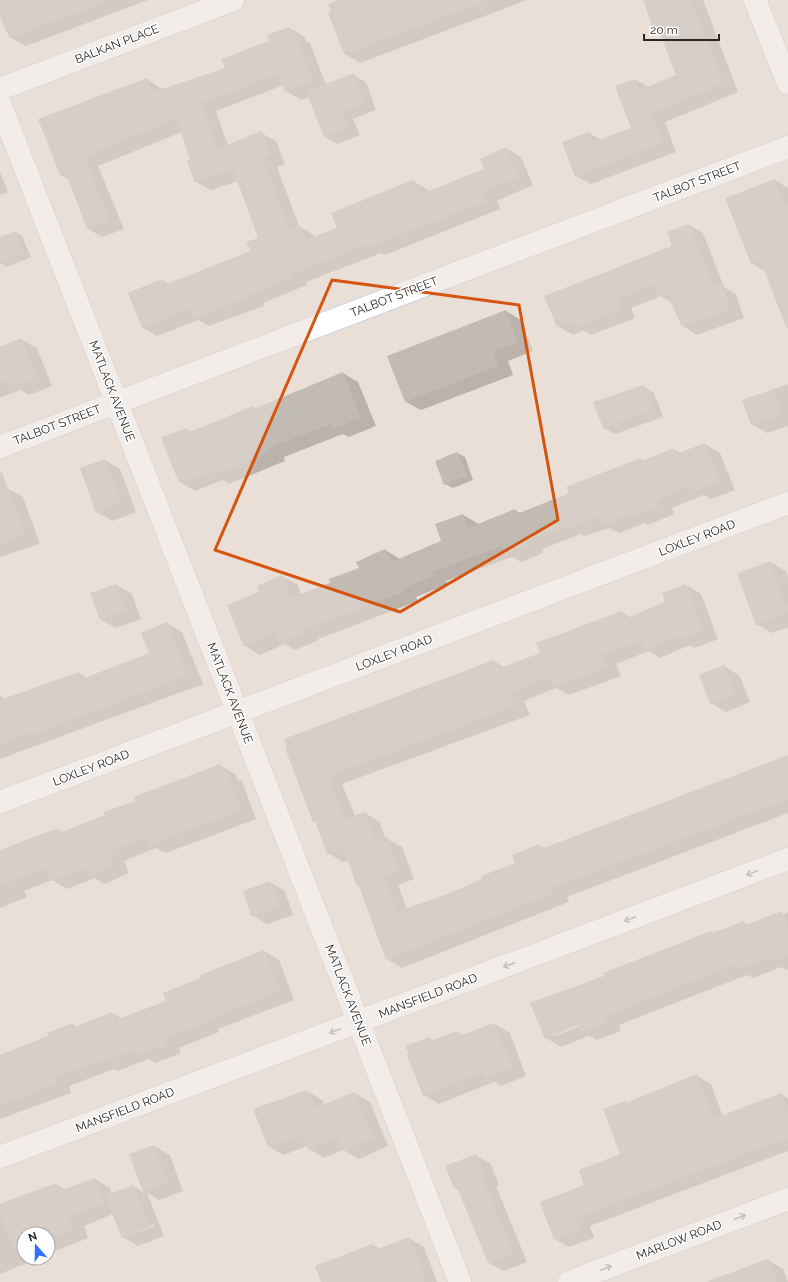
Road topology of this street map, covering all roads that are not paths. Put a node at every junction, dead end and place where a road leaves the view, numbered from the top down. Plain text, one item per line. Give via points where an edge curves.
1 (233, 0) edge
2 (756, 0) edge
3 (788, 83) edge
4 (0, 89) edge
5 (0, 104) edge
6 (788, 147) edge
7 (116, 402) junction
8 (0, 447) edge
9 (788, 503) edge
10 (238, 712) junction
11 (0, 802) edge
12 (788, 859) edge
13 (359, 1022) junction
14 (0, 1157) edge
15 (788, 1199) edge
16 (460, 1282) edge
17 (569, 1282) edge

1 - 4 street, BALKAN PLACE
2 - 3 street
5 - 7 street, MATLACK AVENUE
6 - 7 street, TALBOT STREET
7 - 8 street, TALBOT STREET
7 - 10 street, MATLACK AVENUE
9 - 10 street, LOXLEY ROAD
10 - 11 street, LOXLEY ROAD
10 - 13 street, MATLACK AVENUE
12 -> 13 street, MANSFIELD ROAD
13 -> 14 street, MANSFIELD ROAD
13 - 16 street, MATLACK AVENUE
17 -> 15 street, MARLOW ROAD

